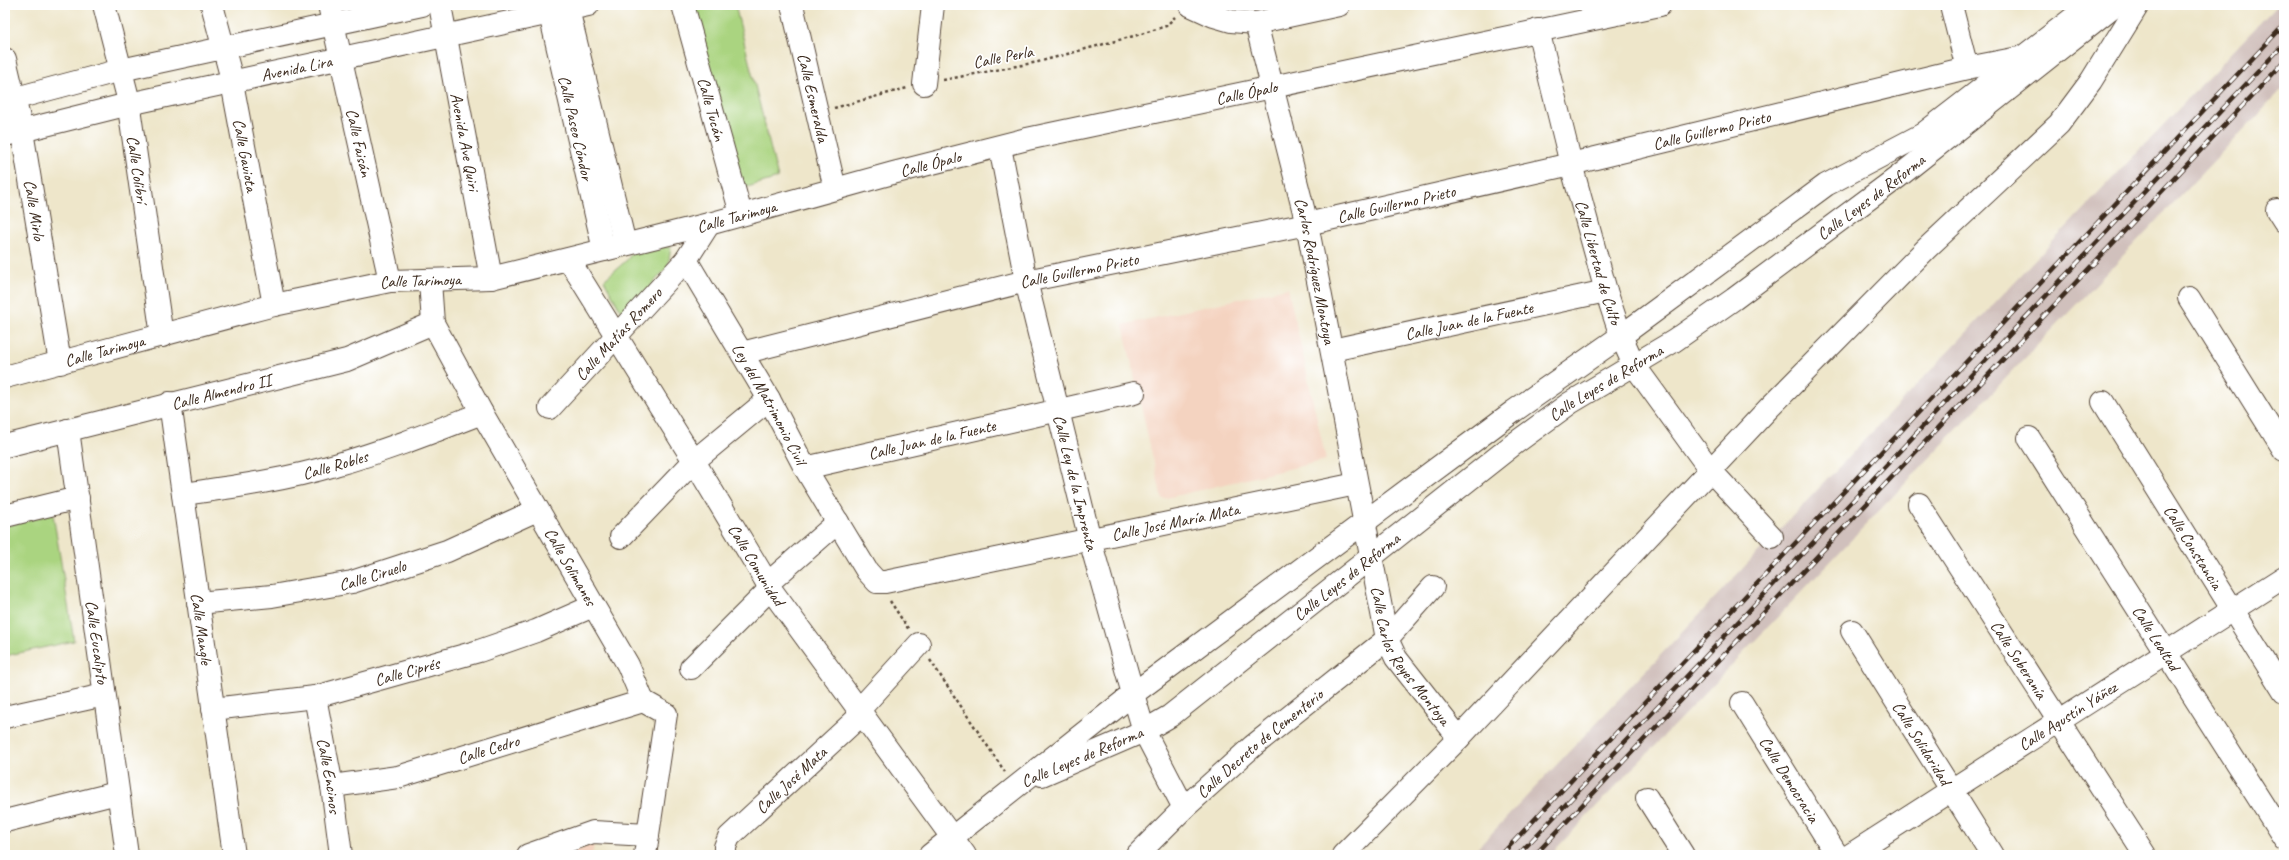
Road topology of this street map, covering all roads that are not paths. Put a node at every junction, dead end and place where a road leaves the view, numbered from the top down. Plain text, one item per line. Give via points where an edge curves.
1 (104, 5) edge
2 (212, 5) edge
3 (422, 5) edge
4 (440, 5) edge
5 (683, 5) edge
6 (792, 5) edge
7 (933, 5) edge
8 (1660, 5) edge
9 (1951, 5) edge
10 (2090, 5) edge
11 (2115, 5) edge
12 (2138, 5) edge
13 (1332, 6) edge
14 (564, 8) edge
15 (1184, 10) edge
16 (331, 14) edge
17 (1267, 15) edge
18 (1538, 30) junction
19 (446, 36) junction
20 (222, 47) junction
21 (2026, 56) junction
22 (2049, 57) junction
23 (341, 58) junction
24 (5, 59) edge
25 (1967, 68) junction
26 (121, 70) junction
27 (231, 82) junction
28 (924, 84) road end
29 (1271, 88) junction
30 (9, 100) edge
31 (129, 104) junction
32 (14, 133) edge
33 (1000, 147) junction
34 (1571, 164) junction
35 (835, 189) junction
36 (741, 214) junction
37 (708, 224) junction
38 (1307, 224) junction
39 (625, 244) junction
40 (604, 250) junction
41 (569, 260) junction
42 (686, 260) junction
43 (492, 278) junction
44 (390, 281) junction
45 (430, 281) junction
46 (1026, 281) junction
47 (1606, 291) junction
48 (2189, 298) dead end
49 (274, 306) junction
50 (433, 323) junction
51 (617, 334) junction
52 (162, 336) junction
53 (1621, 336) junction
54 (1332, 350) junction
55 (742, 353) junction
56 (60, 363) junction
57 (1634, 365) junction
58 (5, 377) edge
59 (1134, 393) dead end
60 (769, 399) junction
61 (2103, 402) dead end
62 (170, 403) junction
63 (550, 408) dead end
64 (1059, 409) junction
65 (482, 413) junction
66 (68, 430) junction
67 (2030, 438) dead end
68 (5, 446) edge
69 (2284, 450) edge
70 (694, 461) junction
71 (805, 468) junction
72 (1711, 471) junction
73 (1356, 484) junction
74 (183, 494) junction
75 (78, 498) junction
76 (1919, 504) dead end
77 (537, 510) junction
78 (5, 516) edge
79 (1365, 521) junction
80 (838, 522) junction
81 (621, 537) dead end
82 (1772, 537) dead end
83 (1090, 540) junction
84 (1372, 556) junction
85 (2284, 577) edge
86 (877, 582) joint
87 (769, 587) junction
88 (1433, 587) dead end
89 (198, 603) junction
90 (593, 606) junction
91 (2233, 611) junction
92 (1852, 631) dead end
93 (1387, 639) junction
94 (919, 644) road end
95 (2166, 653) junction
96 (691, 668) dead end
97 (2284, 692) edge
98 (1133, 694) junction
99 (104, 695) junction
100 (315, 698) junction
101 (643, 701) junction
102 (1742, 703) dead end
103 (213, 709) junction
104 (859, 713) junction
105 (5, 717) edge
106 (2060, 721) junction
107 (1144, 731) junction
108 (1459, 738) junction
109 (332, 786) junction
110 (1015, 786) junction
111 (1950, 791) junction
112 (117, 793) junction
113 (1647, 798) dead end
114 (1184, 808) junction
115 (5, 821) edge
116 (951, 837) junction
117 (2284, 838) edge
118 (647, 845) edge
119 (725, 851) edge
120 (127, 855) edge
121 (234, 855) edge
122 (341, 855) edge
123 (528, 855) edge
124 (930, 855) edge
125 (965, 855) edge
126 (1137, 855) edge
127 (1343, 855) edge
128 (1683, 855) edge
129 (1837, 855) edge
130 (1850, 855) edge
131 (1992, 855) edge
132 (2145, 855) edge

1 - 26 street, Calle Colibrí
2 - 20 street, Calle Gaviota
3 - 16 street, Avenida Lira
4 - 19 street, Avenida Ave Quiri
5 - 36 street, Calle Tucán
6 - 35 street, Calle Esmeralda
7 - 28 street
8 - 18 street, Calle Ópalo
9 - 25 street
10 - 21 street, Calle Leyes de Reforma
11 - 22 street, Calle Leyes de Reforma
12 - 72 street via 2091,81 2059,124 1926,249 1768,409
13 - 17 street
14 - 19 street, Avenida Lira
14 - 39 street, Calle Paseo Cóndor
14 - 40 street, Calle Paseo Cóndor
15 - 17 street via 1231,21
16 - 20 street, Avenida Lira
16 - 23 street, Calle Faisán
17 - 29 street, Carlos Rodríguez Montoya
18 - 29 street, Calle Ópalo
18 - 34 street, Calle Libertad de Culto
19 - 23 street, Avenida Lira
19 - 43 street, Avenida Ave Quiri
20 - 26 street, Avenida Lira
20 - 27 street, Calle Gaviota
21 - 22 street, Calle Guillermo Prieto
21 - 25 street, Calle Guillermo Prieto
21 - 53 street, Calle Leyes de Reforma via 1923,134 1826,185
22 - 57 street, Calle Leyes de Reforma via 1898,177 1734,299 1674,341
23 - 27 street, Avenida Lira
23 - 44 street, Calle Faisán
24 - 30 street, Calle Mirlo
25 - 34 street, Calle Guillermo Prieto
26 - 30 street, Avenida Lira
26 - 31 street, Calle Colibrí
27 - 31 street, Avenida Lira
27 - 49 street, Calle Gaviota
29 - 33 street, Calle Ópalo
29 - 38 street, Carlos Rodríguez Montoya
30 - 32 street, Calle Mirlo
31 - 32 street, Avenida Lira
31 - 52 street, Calle Colibrí
32 - 56 street, Calle Mirlo
33 - 35 street, Calle Ópalo
33 - 46 street, Calle Ley de la Imprenta
34 - 38 street, Calle Guillermo Prieto
34 - 47 street, Calle Libertad de Culto
35 - 36 street, Calle Tarimoya
36 - 37 street, Calle Tarimoya
37 - 39 street, Calle Tarimoya
37 - 42 street
38 - 46 street, Calle Guillermo Prieto
38 - 54 street, Carlos Rodríguez Montoya
39 - 40 street, Calle Tarimoya
40 - 41 street, Calle Tarimoya
41 - 43 street, Calle Tarimoya
41 - 51 street, Calle Comunidad
42 - 51 street, Calle Matías Romero
42 - 55 street, Ley del Matrimonio Civil
43 - 45 street, Calle Tarimoya
44 - 45 street, Calle Tarimoya
44 - 49 street, Calle Tarimoya
45 - 50 street, Calle Solimanes
46 - 55 street, Calle Guillermo Prieto
46 - 64 street, Calle Ley de la Imprenta
47 - 53 street, Calle Libertad de Culto
47 - 54 street, Calle Juan de la Fuente
48 - 69 street
49 - 52 street, Calle Tarimoya
50 - 62 street, Calle Almendro II via 347,360
50 - 65 street, Calle Solimanes
51 - 63 street, Calle Matías Romero
51 - 70 street, Calle Comunidad
52 - 56 street, Calle Tarimoya
53 - 57 street, Calle Libertad de Culto
53 - 79 street, Calle Leyes de Reforma
54 - 73 street, Carlos Rodríguez Montoya
55 - 60 street, Ley del Matrimonio Civil
56 - 58 street, Calle Tarimoya
57 - 72 street, Calle Libertad de Culto
57 - 84 street, Calle Leyes de Reforma via 1570,403
59 - 64 street, Calle Juan de la Fuente
60 - 70 street
60 - 71 street, Ley del Matrimonio Civil
61 - 91 street, Calle Constancia
62 - 66 street, Calle Almendro II
62 - 74 street, Calle Mangle
64 - 71 street, Calle Juan de la Fuente
64 - 83 street, Calle Ley de la Imprenta
65 - 74 street, Calle Robles via 334,466 254,483
65 - 77 street, Calle Solimanes
66 - 68 street, Calle Almendro II
66 - 75 street, Calle Eucalipto
67 - 95 street, Calle Lealtad
70 - 81 street
70 - 87 street, Calle Comunidad
71 - 80 street, Ley del Matrimonio Civil
72 - 82 street, Calle Libertad de Culto
72 - 108 street
73 - 79 street, Carlos Rodríguez Montoya
73 - 83 street, Calle José María Mata
74 - 89 street, Calle Mangle
75 - 78 street
75 - 99 street, Calle Eucalipto
76 - 106 street, Calle Soberanía
77 - 89 street, Calle Ciruelo via 447,551 352,582 272,596
77 - 90 street, Calle Solimanes
79 - 84 street, Calle Carlos Reyes Montoya
79 - 98 street, Calle Leyes de Reforma
80 - 86 street, Ley del Matrimonio Civil via 867,571
80 - 87 street
83 - 86 street, Calle José María Mata
83 - 98 street, Calle Ley de la Imprenta
84 - 93 street, Calle Carlos Reyes Montoya
84 - 107 street, Calle Leyes de Reforma via 1204,691
85 - 91 street, Calle Agustín Yáñez
87 - 96 street
87 - 104 street, Calle Comunidad
88 - 93 street, Calle Decreto de Cementerio
89 - 103 street, Calle Mangle
90 - 100 street, Calle Ciprés via 536,631 479,651
90 - 101 street, Calle Solimanes via 628,665
91 - 95 street, Calle Agustín Yáñez
91 - 97 street, Calle Constancia
92 - 111 street, Calle Solidaridad
93 - 108 street, Calle Carlos Reyes Montoya via 1396,658
93 - 114 street, Calle Decreto de Cementerio via 1253,746
94 - 104 street
95 - 106 street, Calle Agustín Yáñez
95 - 117 street, Calle Lealtad
98 - 107 street, Calle Ley de la Imprenta
98 - 110 street, Calle Leyes de Reforma
99 - 105 street
99 - 112 street, Calle Eucalipto
100 - 103 street, Calle Ciprés
100 - 109 street, Calle Encinos
101 - 109 street, Calle Cedro via 398,777
101 - 118 street via 666,714
102 - 129 street, Calle Democracia
103 - 121 street, Calle Mangle
104 - 116 street, Calle Comunidad
104 - 119 street, Calle José Mata via 729,837
106 - 111 street, Calle Agustín Yáñez
106 - 132 street, Calle Soberanía
107 - 110 street, Calle Leyes de Reforma
107 - 114 street, Calle Ley de la Imprenta
108 - 127 street
109 - 122 street, Calle Encinos
110 - 116 street
111 - 130 street, Calle Agustín Yáñez
111 - 131 street, Calle Solidaridad
112 - 115 street
112 - 120 street, Calle Eucalipto
113 - 128 street
114 - 126 street, Calle Decreto de Cementerio
116 - 124 street
116 - 125 street, Calle Comunidad
118 - 123 street via 592,832

